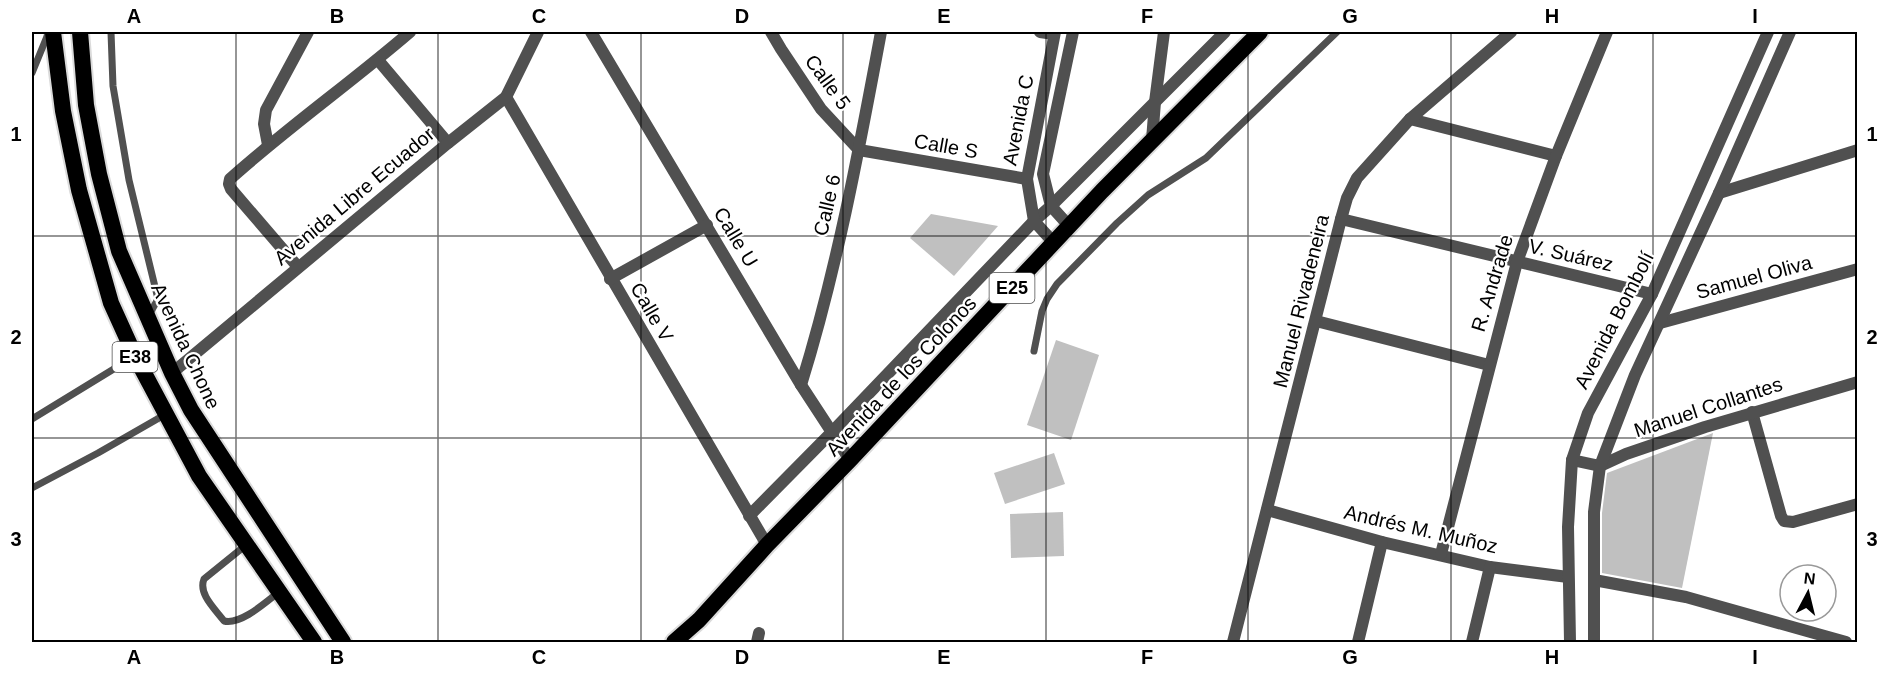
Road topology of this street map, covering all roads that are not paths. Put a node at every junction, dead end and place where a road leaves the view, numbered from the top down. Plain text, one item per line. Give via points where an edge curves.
1 (51, 32) edge
2 (80, 32) edge
3 (111, 32) edge
4 (308, 32) edge
5 (410, 32) edge
6 (538, 32) edge
7 (591, 32) edge
8 (771, 32) edge
9 (881, 32) edge
10 (1040, 32) edge
11 (1073, 32) edge
12 (1164, 32) edge
13 (1225, 32) edge
14 (1260, 32) edge
15 (1337, 32) edge
16 (1607, 32) edge
17 (1768, 32) edge
18 (1790, 32) edge
19 (1054, 33) edge
20 (1504, 34) edge
21 (378, 60) junction
22 (32, 73) edge
23 (506, 97) junction
24 (1155, 102) junction
25 (1410, 119) junction
26 (1152, 140) junction
27 (448, 143) junction
28 (268, 145) junction
29 (859, 150) junction
30 (1857, 150) edge
31 (1556, 156) junction
32 (1027, 179) junction
33 (1719, 193) junction
34 (1051, 206) junction
35 (1341, 219) junction
36 (1034, 221) junction
37 (706, 225) junction
38 (1070, 227) junction
39 (1054, 243) junction
40 (1516, 262) junction
41 (298, 267) junction
42 (1857, 269) edge
43 (610, 279) junction
44 (1652, 294) junction
45 (148, 318) junction
46 (1316, 321) junction
47 (1660, 323) junction
48 (1034, 351) dead end
49 (135, 356) junction
50 (1489, 365) junction
51 (172, 373) junction
52 (1857, 382) edge
53 (801, 384) junction
54 (1752, 412) junction
55 (166, 414) junction
56 (32, 419) edge
57 (832, 432) junction
58 (850, 460) junction
59 (1572, 460) junction
60 (1600, 466) junction
61 (32, 489) edge
62 (1857, 504) edge
63 (1267, 510) junction
64 (749, 516) junction
65 (1382, 542) junction
66 (247, 545) junction
67 (767, 545) junction
68 (1441, 555) junction
69 (1490, 567) junction
70 (1568, 577) junction
71 (1594, 580) junction
72 (279, 592) junction
73 (699, 620) junction
74 (1824, 639) edge
75 (314, 642) edge
76 (343, 642) edge
77 (674, 642) edge
78 (685, 642) edge
79 (1233, 642) edge
80 (1358, 642) edge
81 (1472, 642) edge
82 (1570, 642) edge
83 (1594, 642) edge
84 (1846, 642) edge

1 - 22 lane
1 - 49 highway, E38 via 79,190 111,303
2 - 45 highway, Avenida Chone / E38 via 86,105 99,174 119,251
3 - 45 lane via 114,87 129,180 158,299
4 - 28 street via 266,110
5 - 21 street
6 - 23 street, Avenida Libre Ecuador
7 - 37 street, Calle U
8 - 29 street, Calle 5 via 820,109
9 - 29 street, Calle 6
10 - 19 street
11 - 34 street, Avenida C via 1043,174
12 - 24 street
13 - 24 street
14 - 26 highway, Avenida de los Colonos / E25
15 - 48 lane via 1206,158 1148,195 1057,284 1042,311
16 - 31 street, R. Andrade
17 - 44 street, Avenida Bombolí
18 - 33 street, Avenida Bombolí
19 - 32 street, Avenida C
20 - 25 street, Manuel Rivadeneira
21 - 27 street
21 - 28 street
23 - 27 street, Avenida Libre Ecuador
23 - 43 street, Calle V
24 - 26 street
24 - 34 street
25 - 31 street
25 - 35 street, Manuel Rivadeneira via 1357,178
26 - 38 highway, Avenida de los Colonos / E25
27 - 41 street, Avenida Libre Ecuador
28 - 41 street via 229,184
29 - 32 street, Calle S
29 - 53 street, Calle 6 via 820,324
30 - 33 street
31 - 40 street, R. Andrade
32 - 36 street, Avenida C
33 - 47 street, Avenida Bombolí
34 - 36 street
34 - 38 street, Avenida C
35 - 40 street, V. Suárez
35 - 46 street, Manuel Rivadeneira
36 - 39 street
36 - 57 street
37 - 43 street
37 - 53 street, Calle U
38 - 39 highway, Avenida de los Colonos / E25
39 - 58 highway, Avenida de los Colonos / E25
40 - 44 street, V. Suárez
40 - 50 street, R. Andrade
41 - 51 street, Avenida Libre Ecuador
42 - 47 street, Samuel Oliva
43 - 64 street, Calle V
44 - 59 street, Avenida Bombolí via 1588,413
45 - 51 highway, Avenida Chone / E38
46 - 50 street
46 - 63 street, Manuel Rivadeneira
47 - 60 street, Avenida Bombolí
49 - 55 highway, E38
49 - 56 lane
50 - 68 street, R. Andrade
51 - 76 highway, Avenida Chone / E38 via 191,410
52 - 54 street, Manuel Collantes
53 - 57 street, Calle U
54 - 60 street, Manuel Collantes
54 - 62 street via 1784,521 1793,522
55 - 61 lane
55 - 66 highway, E38 via 199,476
57 - 58 street, Calle U
57 - 64 street
58 - 67 highway, Avenida de los Colonos / E25
59 - 60 street
59 - 70 street, Avenida Bombolí
60 - 71 street, Avenida Bombolí via 1594,512
63 - 65 street, Andrés M. Muñoz
63 - 79 street, Manuel Rivadeneira
64 - 67 street, Calle V
65 - 68 street, Andrés M. Muñoz
65 - 80 street
66 - 72 highway, E38
66 - 72 lane via 204,579 204,593 224,621 230,622
67 - 73 highway, Avenida de los Colonos / E25
68 - 69 street, Andrés M. Muñoz
69 - 70 street, Andrés M. Muñoz
69 - 81 street
70 - 82 street, Avenida Bombolí
71 - 74 street via 1686,597
71 - 83 street, Avenida Bombolí
72 - 75 highway, E38
73 - 77 highway, Avenida de los Colonos / E25
73 - 78 highway, Avenida de los Colonos / E25
74 - 84 street

